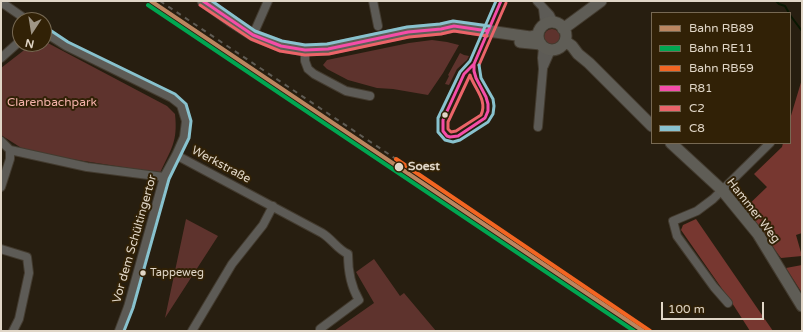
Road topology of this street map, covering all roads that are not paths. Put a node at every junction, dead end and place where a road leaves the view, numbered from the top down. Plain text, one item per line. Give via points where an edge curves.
1 (203, 1) edge
2 (268, 1) edge
3 (373, 1) edge
4 (601, 1) edge
5 (1, 2) edge
6 (540, 4) edge
7 (15, 12) edge
8 (554, 25) junction
9 (378, 26) dead end
10 (253, 35) junction
11 (52, 37) edge
12 (550, 44) junction
13 (12, 48) edge
14 (305, 50) junction
15 (1, 58) edge
16 (370, 96) dead end
17 (651, 125) edge
18 (538, 127) dead end
19 (1, 141) edge
20 (672, 144) edge
21 (769, 144) edge
22 (10, 150) junction
23 (176, 155) junction
24 (164, 177) junction
25 (1, 187) edge
26 (722, 190) junction
27 (272, 206) junction
28 (1, 250) edge
29 (728, 303) dead end
30 (802, 306) edge
31 (13, 331) edge
32 (119, 331) edge
33 (192, 331) edge
34 (320, 331) edge

1 - 10 street
2 - 10 street
3 - 9 street
4 - 8 street
5 - 7 street
6 - 8 street via 550,15
8 - 12 street via 541,28
8 - 12 street via 566,37
10 - 14 street via 281,46
11 - 23 street, Werkstraße via 172,98 181,105 186,121 184,137
12 - 14 street via 474,36 441,29 408,32 328,49
12 - 17 street via 578,54 587,61
12 - 18 street via 542,58
13 - 15 street
14 - 16 street via 308,69 314,74 346,91
19 - 22 street
20 - 26 street, Hammer Weg
21 - 26 street
22 - 24 street via 87,167
22 - 25 street via 10,159
23 - 24 street, Vor dem Schültingertor
23 - 27 street, Werkstraße
24 - 32 street, Vor dem Schültingertor
26 - 29 street via 697,212 673,221 677,236
26 - 30 street, Hammer Weg via 758,234
27 - 33 street via 263,225 232,264
27 - 34 street, Werkstraße via 322,233 348,254 353,291 359,300
28 - 31 street via 27,257 29,274 19,319

